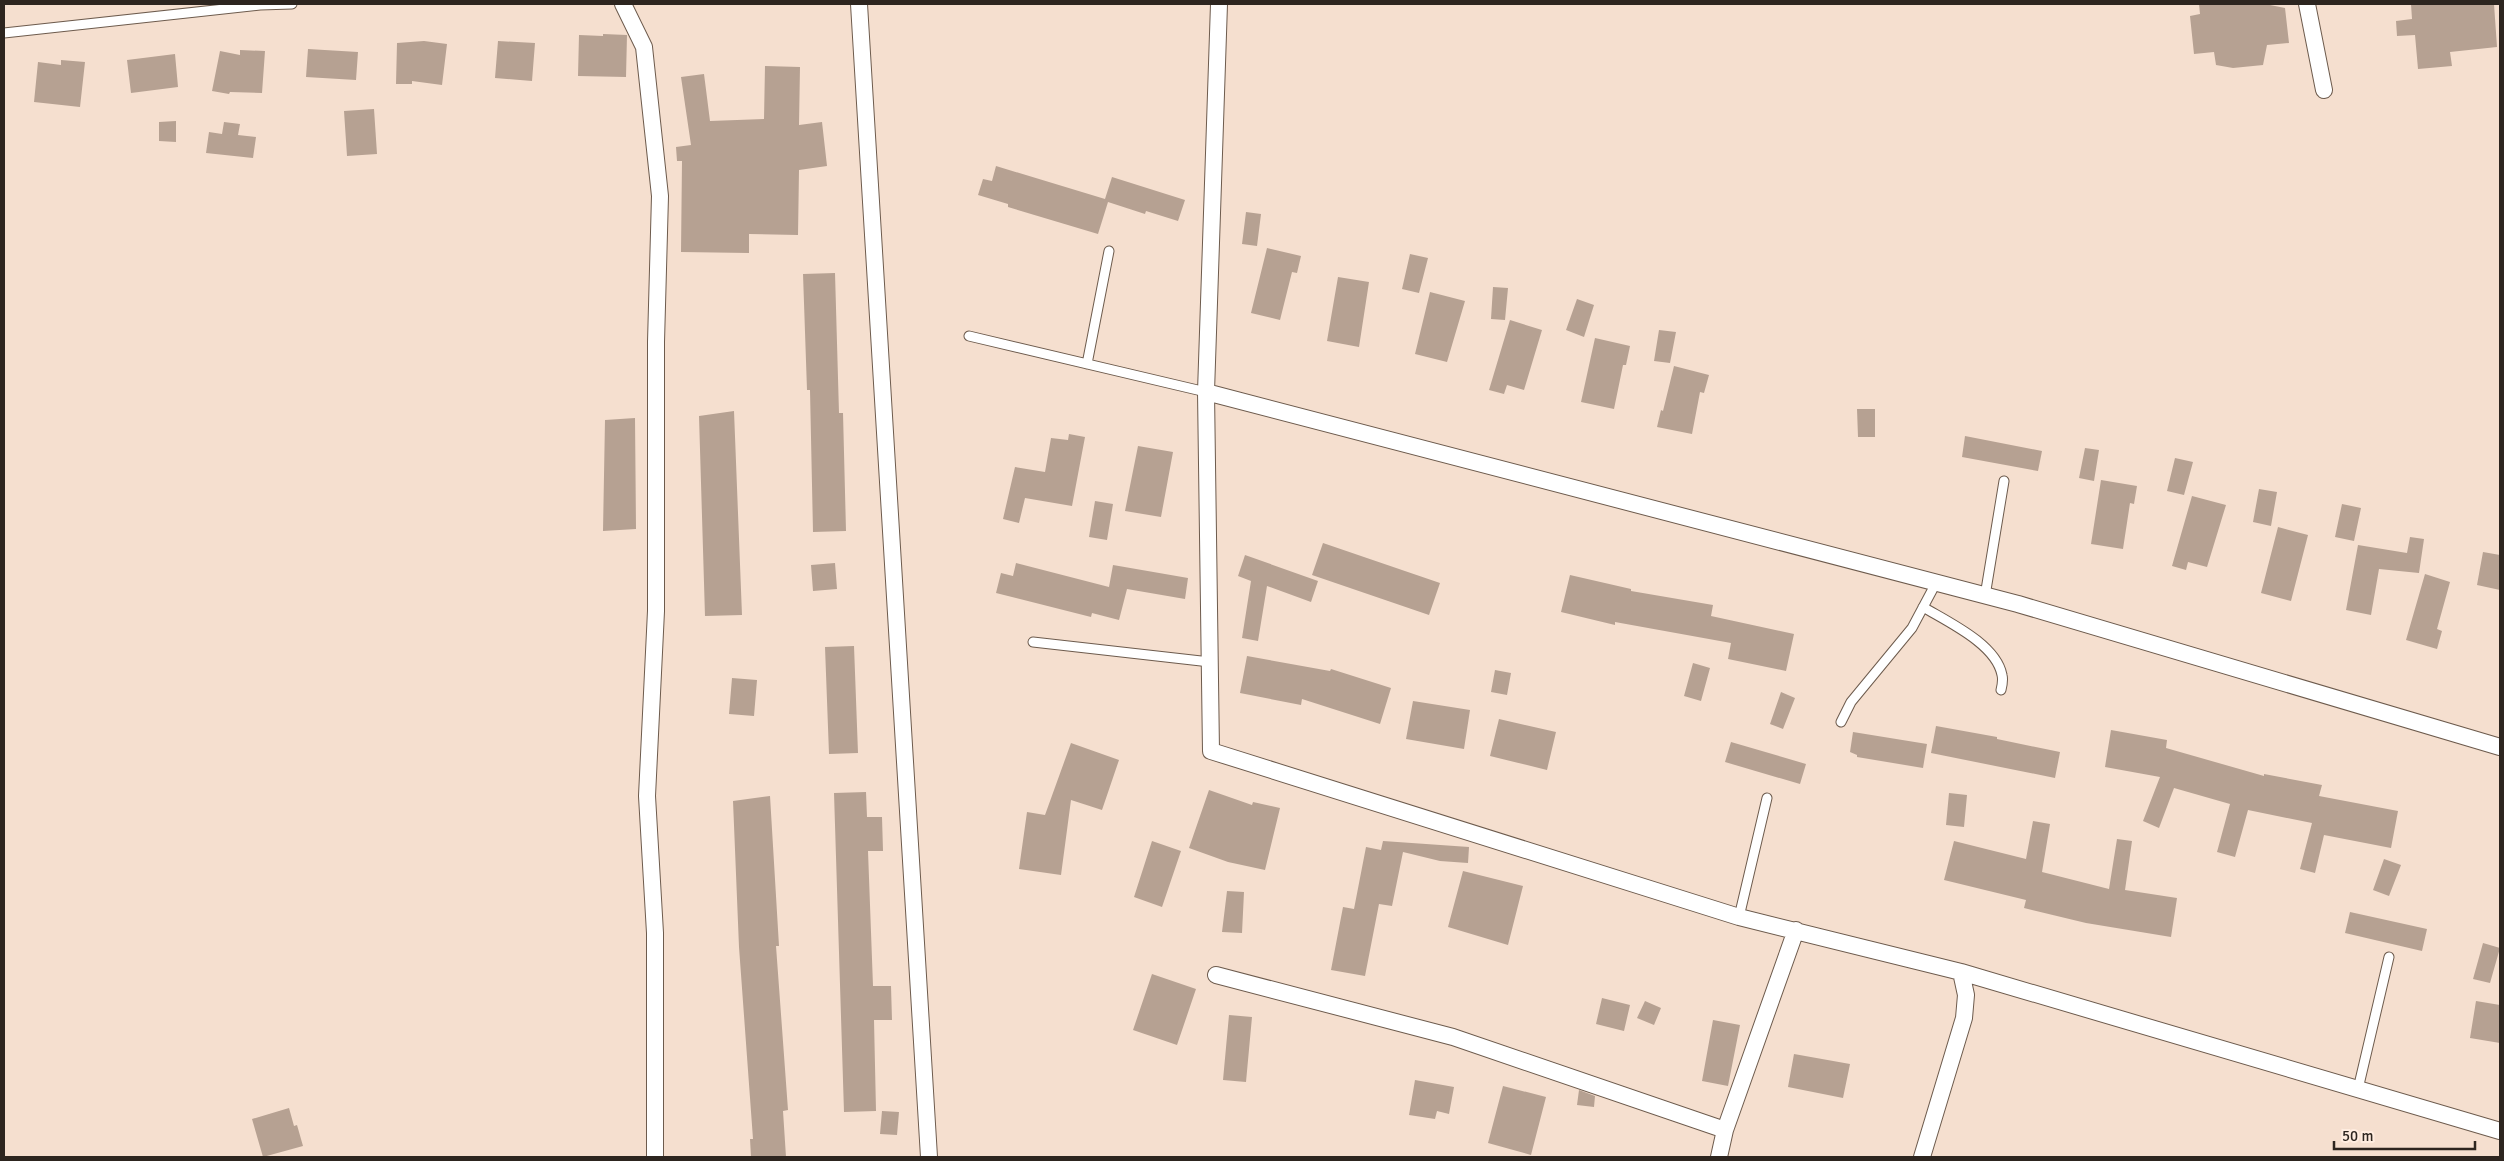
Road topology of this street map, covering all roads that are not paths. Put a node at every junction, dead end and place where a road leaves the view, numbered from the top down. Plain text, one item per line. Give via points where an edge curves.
1 (292, 4) edge
2 (623, 4) edge
3 (859, 4) edge
4 (1218, 4) edge
5 (2307, 4) edge
6 (4, 33) edge
7 (2324, 90) dead end
8 (1109, 251) dead end
9 (969, 336) dead end
10 (1087, 364) junction
11 (1206, 392) junction
12 (2004, 481) dead end
13 (1936, 583) junction
14 (1986, 596) junction
15 (1923, 607) junction
16 (1033, 642) dead end
17 (1210, 662) junction
18 (2002, 690) dead end
19 (1841, 722) dead end
20 (2500, 747) edge
21 (1767, 798) dead end
22 (1739, 916) junction
23 (1796, 930) junction
24 (2389, 957) dead end
25 (1961, 972) junction
26 (1216, 975) dead end
27 (2358, 1089) junction
28 (1725, 1130) junction
29 (2500, 1130) edge
30 (654, 1157) edge
31 (929, 1157) edge
32 (1719, 1157) edge
33 (1922, 1157) edge

1 - 6 lane
2 - 30 street via 644,47 660,196 656,342 656,611 647,796 656,933
3 - 31 street
4 - 11 street
5 - 7 street
8 - 10 lane
9 - 10 lane
10 - 11 lane
11 - 13 street
11 - 17 street
12 - 14 lane
13 - 14 street
13 - 15 lane
14 - 20 street
15 - 18 lane via 1992,652 2002,674
15 - 19 lane via 1912,628 1851,702
16 - 17 lane
17 - 22 street via 1211,751
21 - 22 lane
22 - 23 street
23 - 25 street
23 - 28 street
24 - 27 lane
25 - 27 street
25 - 33 street via 1966,995 1964,1018
26 - 28 street via 1453,1037
27 - 29 street
28 - 32 street

